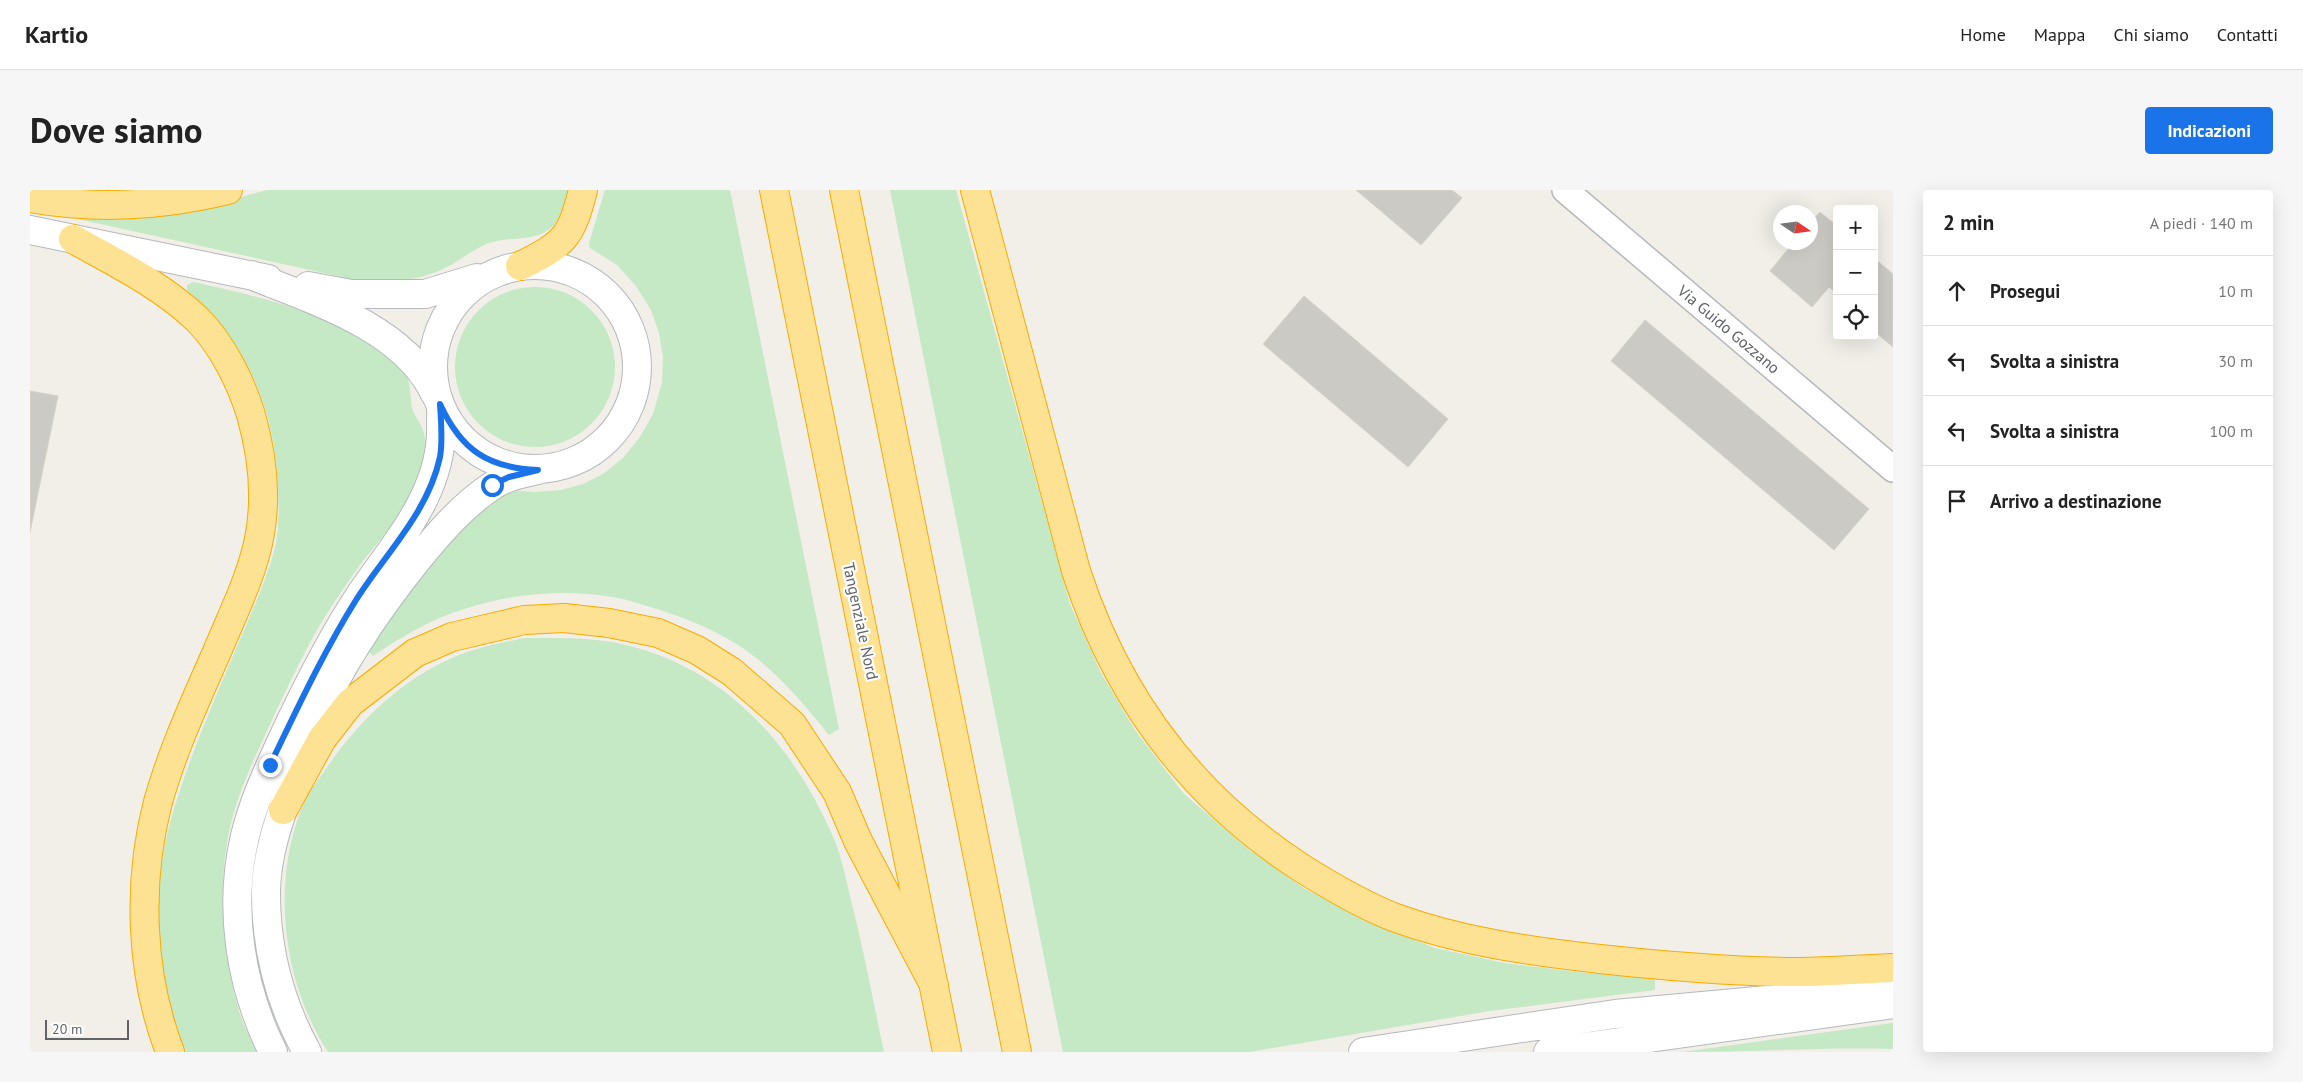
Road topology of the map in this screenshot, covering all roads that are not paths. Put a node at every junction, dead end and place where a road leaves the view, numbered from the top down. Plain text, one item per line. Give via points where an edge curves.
1 (228, 190) edge
2 (583, 190) edge
3 (774, 190) edge
4 (844, 190) edge
5 (975, 190) edge
6 (1565, 190) edge
7 (30, 198) edge
8 (30, 230) edge
9 (73, 239) junction
10 (507, 269) junction
11 (251, 275) junction
12 (440, 404) junction
13 (1893, 469) edge
14 (538, 470) junction
15 (283, 810) junction
16 (1893, 968) edge
17 (1893, 984) edge
18 (934, 985) junction
19 (1893, 1004) edge
20 (170, 1052) edge
21 (273, 1052) edge
22 (307, 1052) edge
23 (947, 1052) edge
24 (1017, 1052) edge
25 (1364, 1052) edge
26 (1548, 1052) edge

1 - 7 highway via 144,205 64,204
2 - 10 highway via 567,236 549,252
3 - 18 highway, Tangenziale Nord
4 - 24 highway
5 - 16 highway via 1088,608 1127,690 1149,723 1177,760 1240,824 1318,879 1392,917 1487,943 1542,953 1687,966 1798,972
6 - 13 street, Via Guido Gozzano
8 - 9 street
9 - 11 street
9 - 20 highway via 147,280 199,321 234,373 250,412 260,461 259,538 250,572 173,757 158,802 149,848 144,885 145,923 155,1001
10 - 11 street via 425,294 386,296 351,294
10 - 12 street via 472,286 452,306 439,330 433,356
10 - 14 street via 542,265 584,277 617,306 628,326 636,354 634,391 627,412 615,431 600,447 581,459 560,467
11 - 12 street via 340,312 375,332 411,358
12 - 14 street via 450,426 478,454 497,464
12 - 21 street via 440,458 426,493 413,520 357,599 318,666 270,765 245,835 239,868 238,937 254,1006
14 - 15 street via 492,485 442,530 396,586 335,681 312,727
15 - 18 highway via 322,739 350,703 415,653 452,637 524,620 564,618 658,633 698,650 732,672 792,724 837,792 858,842
15 - 22 street via 271,851 266,892 268,929 285,1008
17 - 25 street via 1789,998 1615,1014
18 - 23 highway, Tangenziale Nord
19 - 26 street

